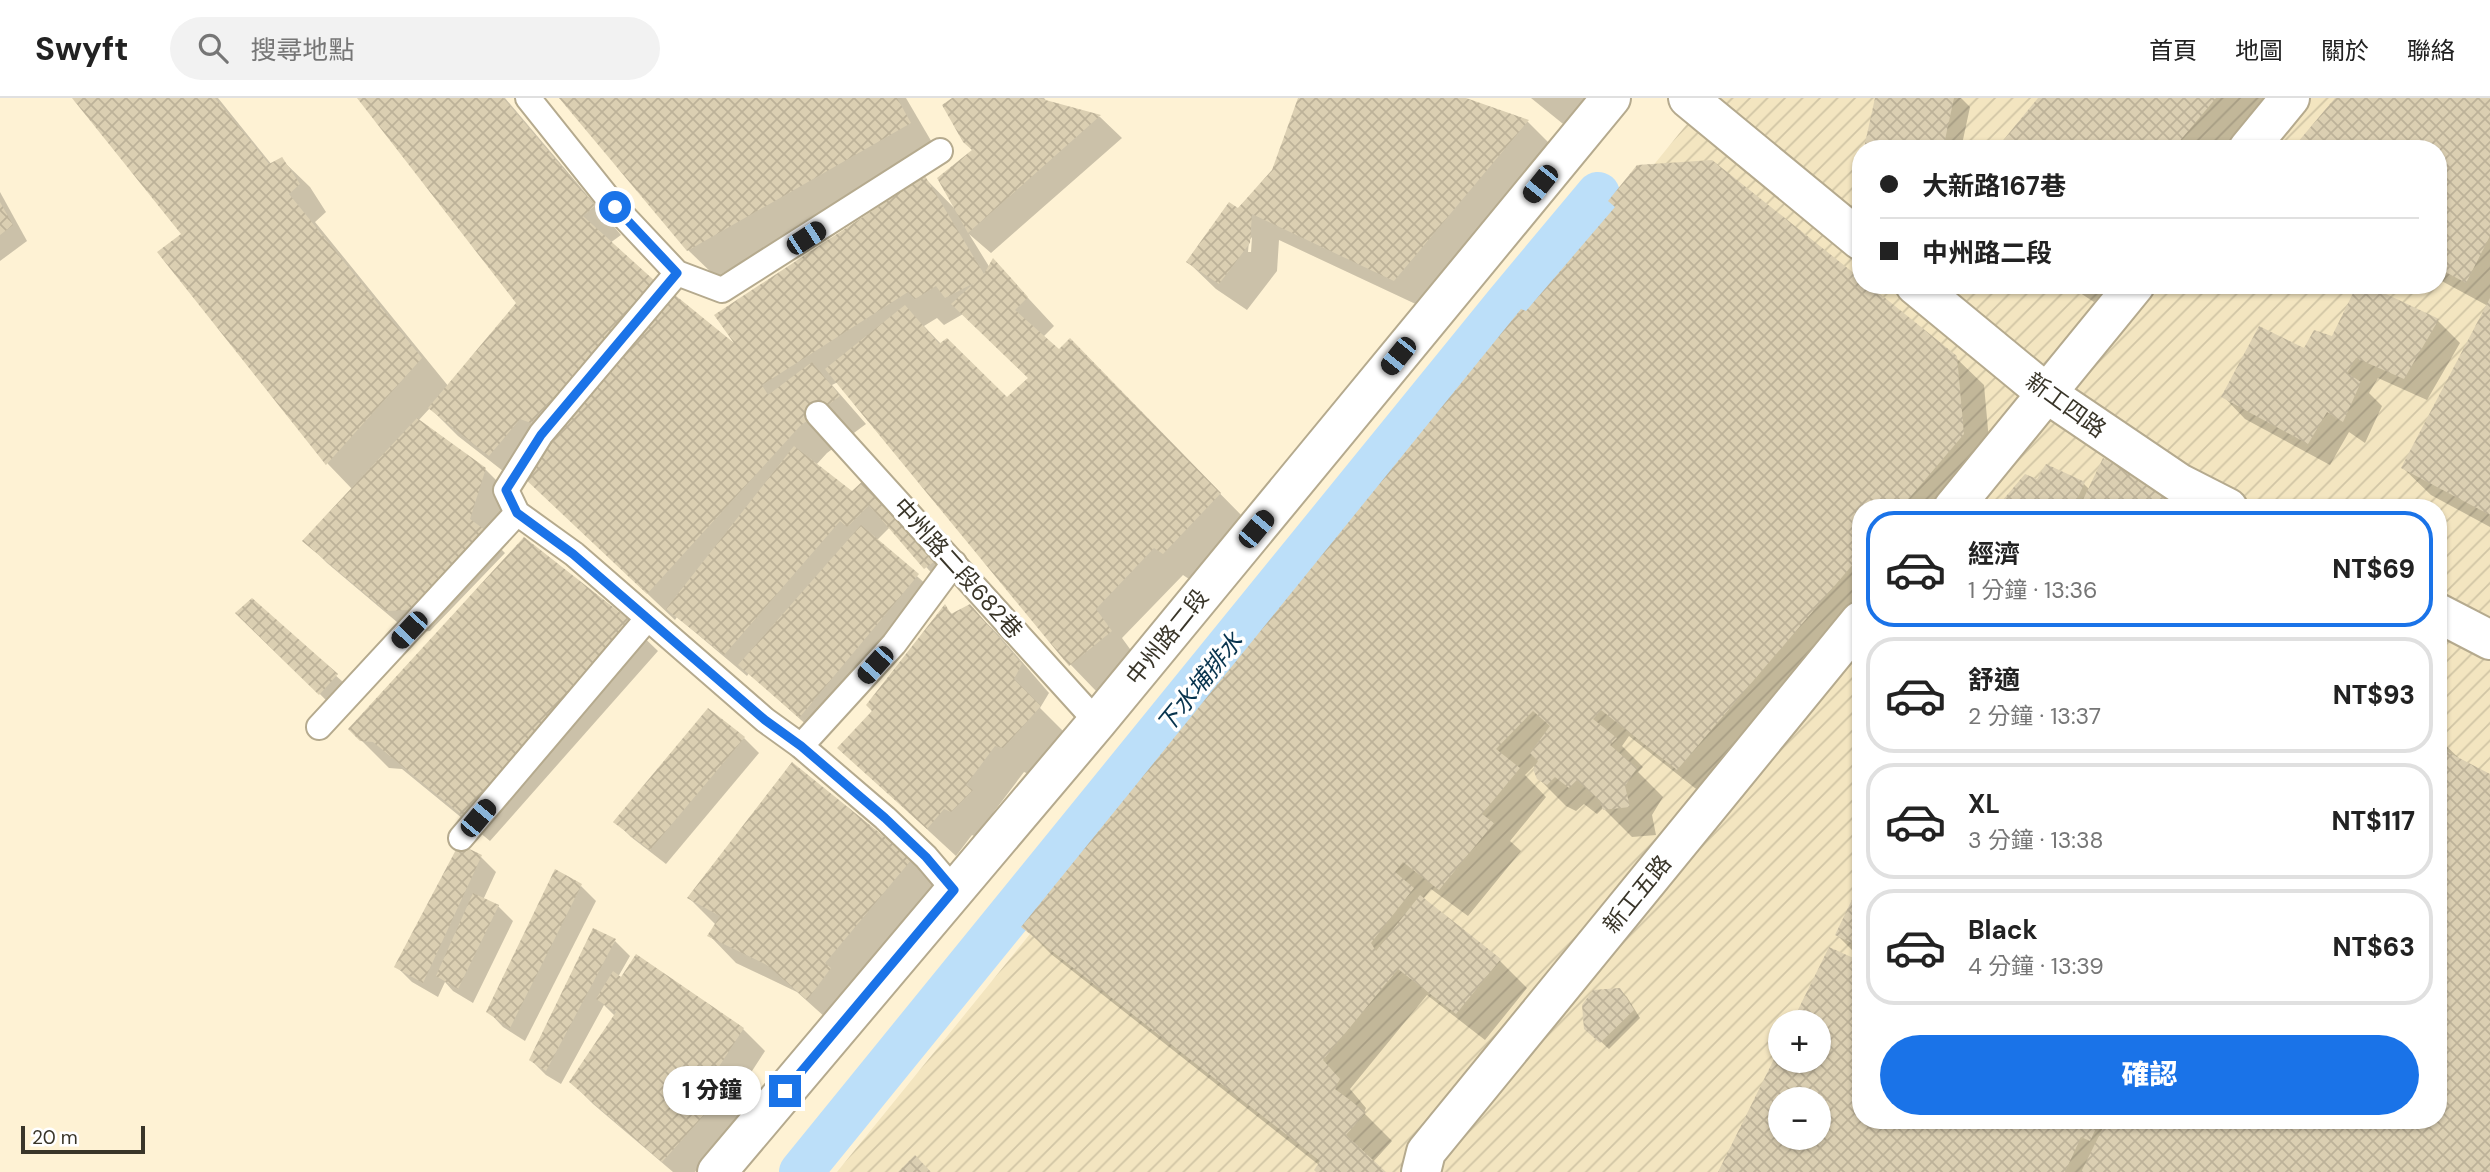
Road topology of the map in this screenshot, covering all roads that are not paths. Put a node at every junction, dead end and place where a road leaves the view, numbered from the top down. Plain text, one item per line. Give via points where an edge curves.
1 (528, 98) edge
2 (1611, 98) edge
3 (1688, 98) edge
4 (2290, 98) edge
5 (2255, 140) edge
6 (940, 151) dead end
7 (1852, 233) edge
8 (677, 273) junction
9 (1926, 294) edge
10 (2128, 294) edge
11 (2046, 393) junction
12 (818, 414) dead end
13 (1960, 499) edge
14 (2210, 499) edge
15 (517, 513) junction
16 (954, 563) junction
17 (2447, 618) edge
18 (647, 619) junction
19 (1852, 631) edge
20 (2490, 640) edge
21 (1097, 722) junction
22 (319, 727) dead end
23 (801, 746) junction
24 (461, 838) dead end
25 (954, 890) junction
26 (717, 1172) edge
27 (1421, 1172) edge

1 - 8 lane via 615,207
2 - 21 street, 中州路二段
3 - 7 street
4 - 5 street
6 - 8 lane via 722,290
8 - 15 lane via 541,435 506,490
9 - 11 street, 新工四路
10 - 11 street
11 - 13 street
11 - 14 street, 新工四路 via 2179,483
12 - 16 lane, 中州路二段682巷
15 - 18 lane via 573,554
15 - 22 lane
16 - 21 lane, 中州路二段682巷
16 - 23 lane via 894,644
17 - 20 street
18 - 23 lane
18 - 24 lane
19 - 27 street, 新工五路 via 1426,1152
21 - 25 street, 中州路二段
23 - 25 lane via 926,857
25 - 26 street, 中州路二段

